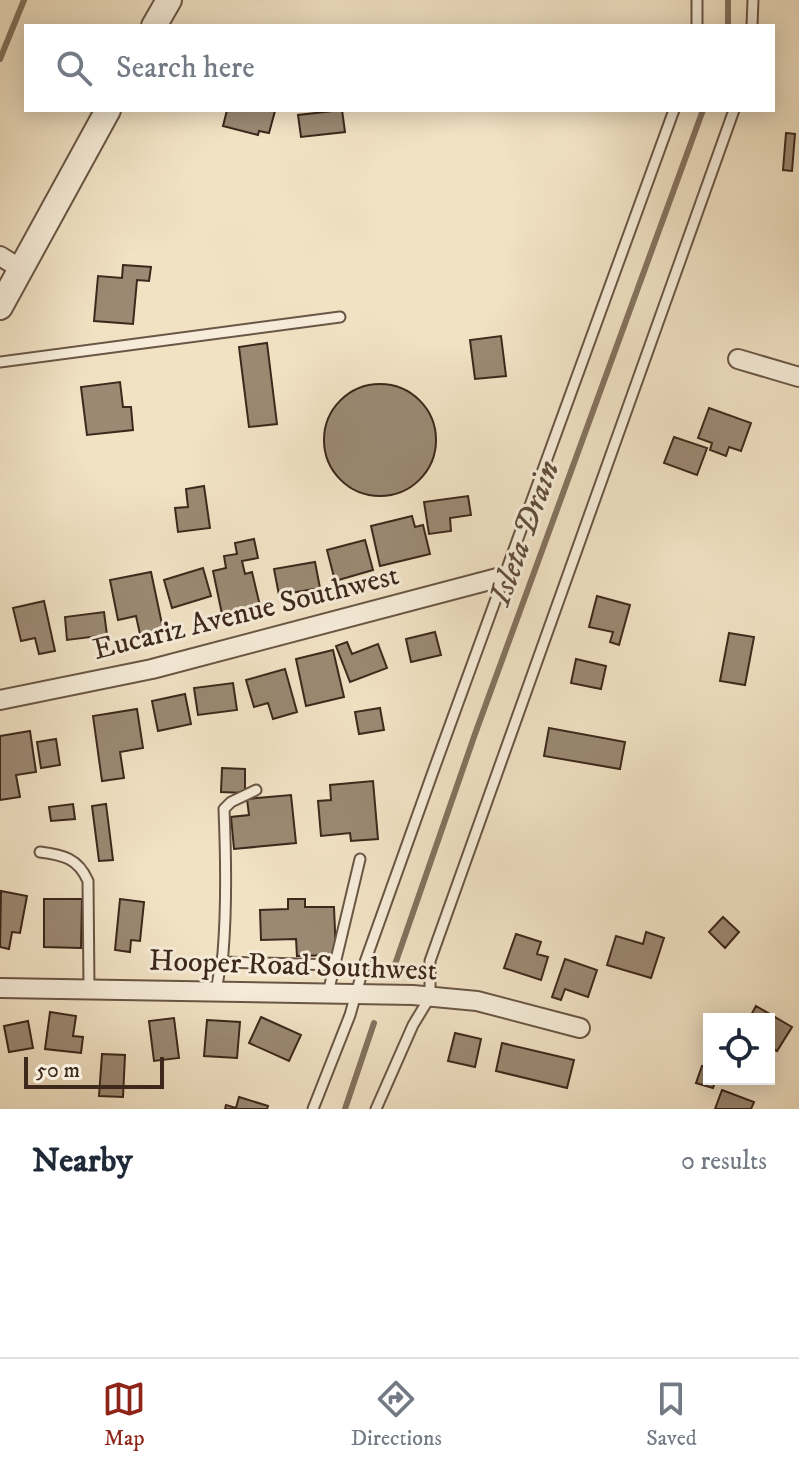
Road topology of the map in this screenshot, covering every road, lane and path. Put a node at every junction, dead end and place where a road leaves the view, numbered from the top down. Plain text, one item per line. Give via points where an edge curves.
1 (169, 0) edge
2 (697, 0) edge
3 (753, 0) edge
4 (155, 24) edge
5 (697, 24) edge
6 (752, 24) edge
7 (107, 112) edge
8 (673, 112) edge
9 (733, 112) edge
10 (0, 256) edge
11 (21, 269) junction
12 (0, 307) edge
13 (340, 317) dead end
14 (738, 359) dead end
15 (0, 362) edge
16 (799, 377) edge
17 (505, 576) junction
18 (0, 700) edge
19 (256, 790) dead end
20 (40, 852) dead end
21 (360, 859) dead end
22 (223, 962) junction
23 (335, 965) junction
24 (0, 988) edge
25 (89, 989) junction
26 (217, 990) junction
27 (328, 993) junction
28 (356, 993) junction
29 (430, 997) junction
30 (580, 1028) dead end
31 (313, 1109) edge
32 (376, 1109) edge

1 - 4 street
2 - 5 lane
3 - 6 lane
7 - 11 street
8 - 17 lane
9 - 29 lane via 430,961
10 - 11 street
11 - 12 street
13 - 15 lane
14 - 16 street
17 - 18 street, Eucariz Avenue Southwest via 152,669
17 - 28 lane
19 - 22 lane via 224,809
20 - 25 lane via 73,859 88,881
21 - 23 lane
22 - 23 lane
22 - 26 lane
23 - 27 lane
24 - 25 street, Hooper Road Southwest
25 - 26 street, Hooper Road Southwest
26 - 27 street, Hooper Road Southwest
27 - 28 street, Hooper Road Southwest
28 - 29 street, Hooper Road Southwest
28 - 31 lane
29 - 30 street, Hooper Road Southwest via 477,1001
29 - 32 lane

